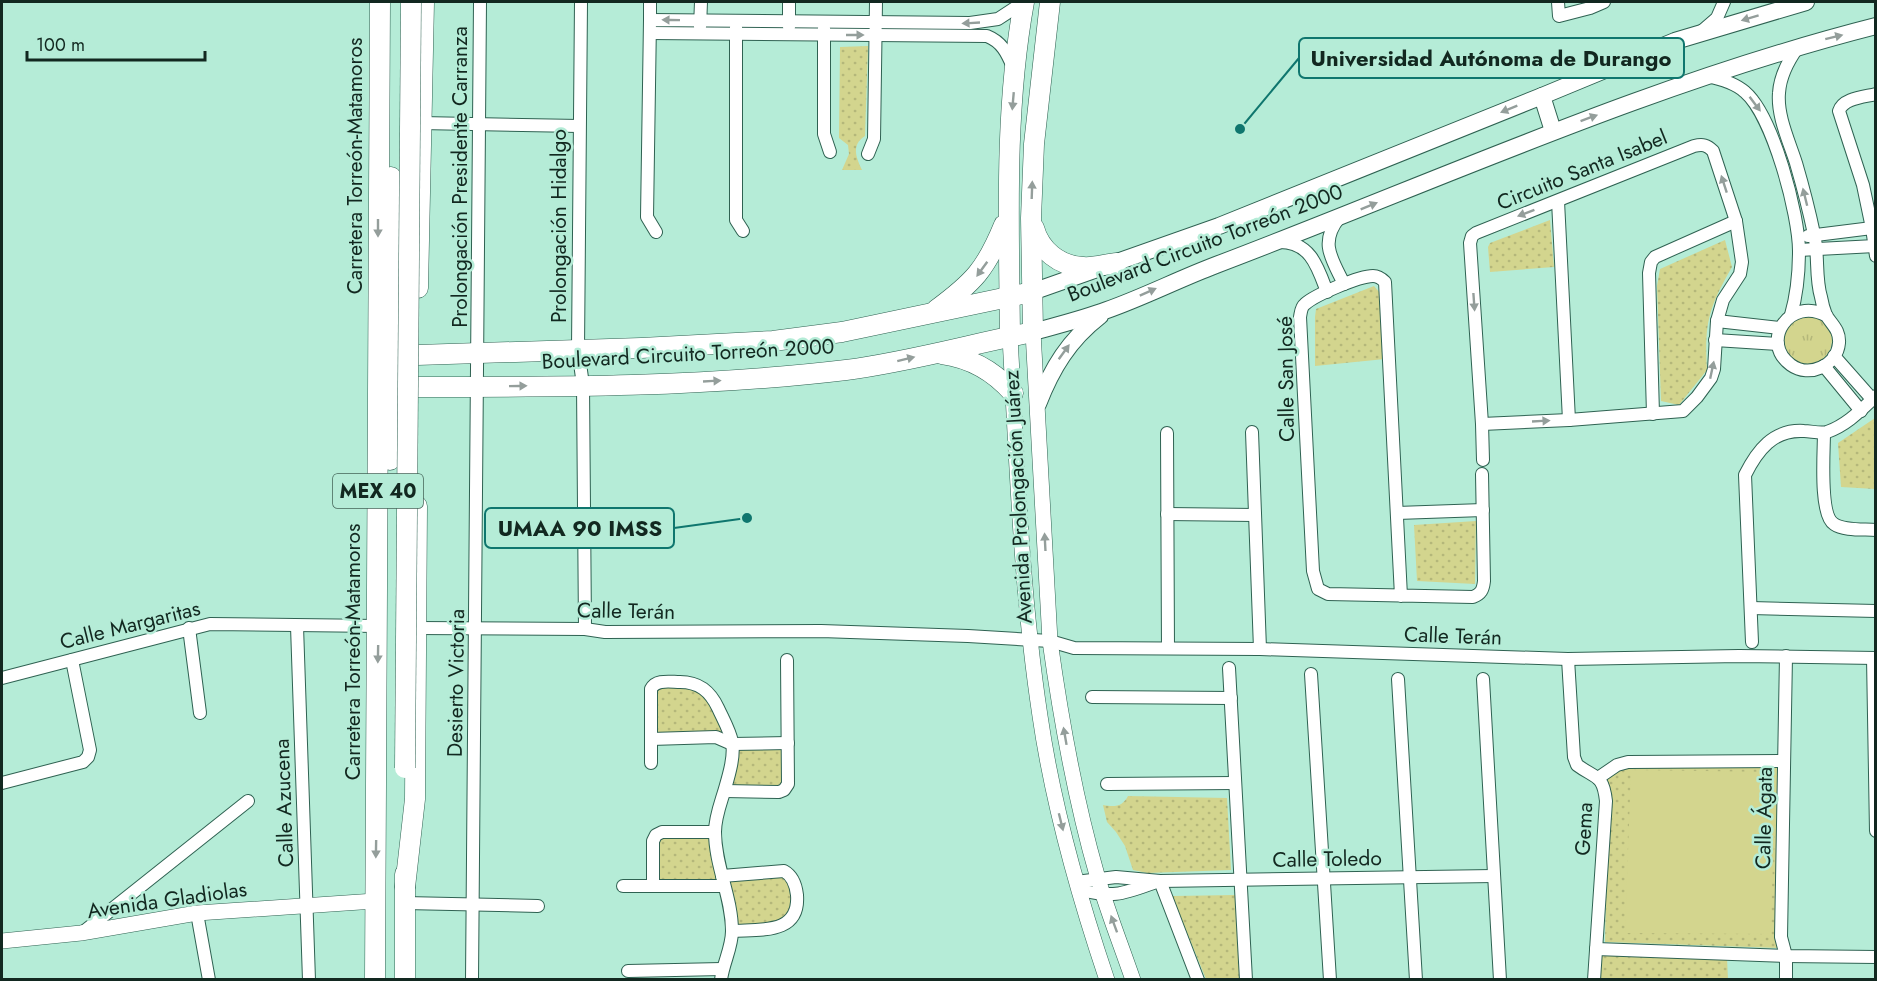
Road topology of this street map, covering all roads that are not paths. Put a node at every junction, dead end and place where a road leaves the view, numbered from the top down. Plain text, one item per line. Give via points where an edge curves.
1 (411, 2) edge
2 (424, 2) edge
3 (480, 2) edge
4 (581, 2) edge
5 (650, 2) edge
6 (701, 2) edge
7 (789, 2) edge
8 (876, 2) edge
9 (1024, 2) edge
10 (1050, 2) edge
11 (1558, 2) edge
12 (1604, 2) edge
13 (1724, 2) edge
14 (1798, 2) edge
15 (380, 3) edge
16 (650, 26) junction
17 (1875, 26) edge
18 (700, 27) junction
19 (736, 27) junction
20 (789, 28) junction
21 (824, 28) junction
22 (876, 29) junction
23 (1700, 33) junction
24 (1800, 46) junction
25 (1015, 71) junction
26 (1706, 76) junction
27 (1875, 94) edge
28 (1542, 96) junction
29 (421, 123) junction
30 (480, 124) junction
31 (579, 126) junction
32 (1553, 131) junction
33 (830, 152) dead end
34 (868, 154) dead end
35 (1875, 181) edge
36 (1863, 184) junction
37 (1558, 201) junction
38 (1007, 217) junction
39 (1031, 218) junction
40 (1339, 218) junction
41 (1736, 221) junction
42 (1872, 228) junction
43 (743, 231) dead end
44 (656, 232) dead end
45 (1814, 235) junction
46 (1276, 242) junction
47 (1799, 244) junction
48 (1817, 249) junction
49 (1875, 251) edge
50 (1117, 263) junction
51 (1344, 284) junction
52 (1032, 292) junction
53 (1328, 292) junction
54 (1010, 298) junction
55 (392, 303) junction
56 (418, 309) junction
57 (1108, 310) junction
58 (933, 313) junction
59 (1791, 315) junction
60 (1827, 315) junction
61 (1717, 321) junction
62 (1780, 328) junction
63 (1034, 332) junction
64 (1010, 337) junction
65 (1715, 340) junction
66 (1778, 344) junction
67 (578, 349) junction
68 (392, 351) junction
69 (478, 353) junction
70 (933, 353) junction
71 (417, 355) junction
72 (1834, 356) junction
73 (1824, 366) junction
74 (401, 372) junction
75 (583, 385) junction
76 (417, 387) junction
77 (477, 387) junction
78 (391, 390) junction
79 (1013, 393) junction
80 (1874, 398) edge
81 (1038, 404) junction
82 (1861, 411) junction
83 (1653, 414) junction
84 (1569, 420) junction
85 (417, 422) junction
86 (1482, 424) junction
87 (392, 427) junction
88 (1252, 432) dead end
89 (1167, 433) dead end
90 (1824, 433) junction
91 (1483, 460) dead end
92 (1482, 474) dead end
93 (1483, 510) junction
94 (1397, 513) junction
95 (1167, 514) junction
96 (1256, 515) junction
97 (1875, 530) edge
98 (1401, 596) junction
99 (1751, 608) junction
100 (1875, 611) edge
101 (378, 617) junction
102 (297, 626) junction
103 (189, 628) junction
104 (416, 628) junction
105 (476, 629) junction
106 (585, 629) junction
107 (1029, 640) junction
108 (1050, 641) junction
109 (1752, 642) dead end
110 (1168, 648) junction
111 (1260, 649) junction
112 (1786, 656) junction
113 (1874, 658) edge
114 (1568, 659) junction
115 (72, 660) junction
116 (787, 660) dead end
117 (1229, 668) dead end
118 (1311, 674) dead end
119 (2, 678) edge
120 (1398, 679) dead end
121 (1483, 679) dead end
122 (1092, 697) dead end
123 (1231, 698) junction
124 (200, 713) dead end
125 (651, 739) junction
126 (788, 743) junction
127 (732, 744) junction
128 (1784, 760) junction
129 (651, 763) dead end
130 (1598, 778) junction
131 (2, 783) edge
132 (1235, 783) junction
133 (1107, 784) dead end
134 (725, 791) junction
135 (248, 801) dead end
136 (1875, 831) edge
137 (715, 832) junction
138 (1494, 876) junction
139 (1410, 877) junction
140 (1098, 878) junction
141 (1324, 879) junction
142 (1240, 880) junction
143 (723, 881) junction
144 (1160, 881) junction
145 (623, 886) dead end
146 (653, 886) junction
147 (1077, 886) junction
148 (405, 895) junction
149 (1103, 895) junction
150 (473, 905) junction
151 (307, 906) junction
152 (538, 906) dead end
153 (375, 908) junction
154 (197, 913) junction
155 (732, 931) junction
156 (81, 933) junction
157 (2, 940) edge
158 (1596, 949) junction
159 (1786, 956) junction
160 (1875, 957) edge
161 (628, 971) dead end
162 (722, 974) edge
163 (654, 975) edge
164 (209, 980) edge
165 (309, 980) edge
166 (375, 980) edge
167 (383, 980) edge
168 (405, 980) edge
169 (472, 980) edge
170 (1107, 980) edge
171 (1133, 980) edge
172 (1198, 980) edge
173 (1246, 980) edge
174 (1330, 980) edge
175 (1416, 980) edge
176 (1500, 980) edge
177 (1594, 980) edge
178 (1786, 980) edge

1 - 148 main road, MEX 40, bridge
2 - 29 main road
3 - 30 street, Prolongación Presidente Carranza
4 - 31 street, Prolongación Hidalgo
5 - 16 street
6 - 18 street
7 - 20 street
8 - 22 street
9 -> 22 street via 986,22
9 - 25 main road, Avenida Prolongación Juárez
39 -> 10 main road, Avenida Prolongación Juárez via 1034,144
11 - 12 street via 1559,16
13 - 23 street via 1717,18
14 -> 23 main road, Boulevard Circuito Torreón 2000
15 - 55 main road via 387,60
15 -> 101 main road, Carretera Torreón-Matamoros / MEX 40
16 - 18 street
16 - 44 street via 647,217
24 -> 17 main road, Boulevard Circuito Torreón 2000
18 - 19 street
19 - 20 street
19 - 43 street via 736,220
20 - 21 street
21 - 22 street
21 - 33 street via 824,134
22 - 25 street via 987,36 1005,49
22 - 34 street via 874,139
23 - 28 main road, Boulevard Circuito Torreón 2000
24 - 26 main road, Boulevard Circuito Torreón 2000
45 -> 24 street via 1780,110 1781,81
25 -> 38 main road, Avenida Prolongación Juárez
32 -> 26 main road, Boulevard Circuito Torreón 2000
26 -> 47 street via 1720,78 1745,92 1762,114 1783,170
27 - 36 street via 1845,102 1839,111
28 - 32 main road
28 -> 50 main road, Boulevard Circuito Torreón 2000
29 - 30 street
29 - 56 main road
30 - 31 street
30 - 69 street, Prolongación Presidente Carranza
31 - 67 street, Prolongación Hidalgo
40 -> 32 main road, Boulevard Circuito Torreón 2000
35 - 36 street
36 - 42 street
41 -> 37 street, Circuito Santa Isabel via 1713,151 1704,145
37 - 84 street
37 -> 86 street, Circuito Santa Isabel via 1472,236
38 - 54 main road, Avenida Prolongación Juárez
38 -> 58 main road via 980,273
39 - 50 main road via 1040,244 1064,263 1083,267
39 - 52 main road, Avenida Prolongación Juárez
40 - 46 main road, Boulevard Circuito Torreón 2000
40 - 51 street via 1328,238 1328,250
41 - 61 street, Circuito Santa Isabel via 1742,250 1740,274 1723,300
41 - 83 street via 1651,262
42 - 45 street
42 - 49 street
45 - 47 street
45 - 48 street
46 - 53 street via 1302,246 1311,255
57 -> 46 main road, Boulevard Circuito Torreón 2000
47 - 48 street
47 - 59 street via 1798,283
48 - 49 street
48 - 60 street via 1820,295
50 - 52 main road, Boulevard Circuito Torreón 2000
51 - 53 street, Calle San José
51 - 94 street, Calle San José via 1372,276 1385,282
52 - 54 main road, Boulevard Circuito Torreón 2000
52 - 63 main road, Avenida Prolongación Juárez
53 - 98 street, Calle San José via 1306,303 1300,317 1315,583 1328,594
54 - 58 main road, Boulevard Circuito Torreón 2000
54 - 64 main road, Avenida Prolongación Juárez
55 - 56 main road via 404,312
55 - 68 main road
56 - 71 main road
57 - 63 main road, Boulevard Circuito Torreón 2000
81 -> 57 main road via 1064,351 1084,328
58 - 67 main road, Boulevard Circuito Torreón 2000 via 842,332 773,341
59 - 60 street via 1805,310
59 - 62 street
60 - 72 street via 1838,334
61 - 62 street
61 - 65 street, Circuito Santa Isabel
62 - 66 street
63 - 64 main road, Boulevard Circuito Torreón 2000
63 - 81 street, Avenida Prolongación Juárez
64 - 70 main road, Boulevard Circuito Torreón 2000
64 - 79 street, Avenida Prolongación Juárez
65 - 66 street
83 -> 65 street, Circuito Santa Isabel via 1683,411 1697,397 1712,378
66 - 73 street via 1791,365 1808,370
67 - 69 main road, Boulevard Circuito Torreón 2000
67 - 75 street, Prolongación Hidalgo
68 - 74 main road
68 - 78 main road
69 - 71 main road, Boulevard Circuito Torreón 2000
69 - 77 street, Prolongación Presidente Carranza
75 -> 70 main road, Boulevard Circuito Torreón 2000 via 773,378 887,364
70 - 79 main road via 961,356 999,377
71 - 74 main road via 407,361
71 - 76 main road
72 - 73 street
72 - 80 street
73 - 82 street
74 - 76 main road via 406,381
74 - 78 main road
77 -> 75 main road, Boulevard Circuito Torreón 2000
75 - 106 street, Prolongación Hidalgo
76 - 77 main road, Boulevard Circuito Torreón 2000
76 - 85 main road
77 - 105 street, Desierto Victoria
78 - 87 main road
79 - 107 street, Avenida Prolongación Juárez
80 - 82 street
108 -> 81 street, Avenida Prolongación Juárez
82 - 90 street
83 - 84 street, Circuito Santa Isabel
86 -> 84 street, Circuito Santa Isabel
85 - 87 main road via 403,416
85 - 104 main road
86 - 91 street, Circuito Santa Isabel
87 - 101 main road
88 - 96 street, Calle San José
89 - 95 street
90 - 97 street via 1825,498 1832,524
90 - 99 street via 1801,430 1782,434 1757,452 1745,475
92 - 93 street
93 - 94 street
93 - 98 street, Calle San José via 1482,591 1473,597
94 - 98 street, Calle San José
95 - 96 street
95 - 110 street
96 - 111 street, Calle San José
99 - 100 street
99 - 109 street
101 - 102 street, Calle Margaritas
101 -> 153 main road, Carretera Torreón-Matamoros / MEX 40
102 - 103 street, Calle Margaritas via 225,623
102 - 151 street, Calle Azucena
103 - 115 street, Calle Margaritas
103 - 124 street
104 - 105 street, Calle Terán
104 - 148 main road via 415,799
105 - 106 street, Calle Terán
105 - 150 street, Desierto Victoria
106 - 107 street, Calle Terán via 834,632
107 - 108 street, Calle Terán
107 -> 147 street, Avenida Prolongación Juárez via 1057,808
108 - 110 street, Calle Terán via 1074,648
140 -> 108 street, Avenida Prolongación Juárez via 1070,760
110 - 111 street, Calle Terán
111 - 114 street, Calle Terán
112 - 113 street, Calle Terán
112 - 114 street, Calle Terán
112 - 128 street, Calle Ágata
113 - 136 street
114 - 130 street, Gema via 1574,757 1577,765
115 - 119 street, Calle Margaritas
115 - 131 street via 90,750 88,758
116 - 126 street
117 - 123 street
118 - 141 street
120 - 139 street
121 - 138 street
122 - 123 street
123 - 132 street
125 - 127 street via 716,737
125 - 127 street via 653,686 689,682 704,689 716,703
125 - 129 street
126 - 127 street
126 - 134 street via 788,784 784,790
127 - 134 street
128 - 130 street via 1628,762
128 - 159 street, Calle Ágata via 1781,937
130 - 158 street, Gema via 1606,801
132 - 133 street
132 - 142 street
134 - 137 street
135 - 156 street
137 - 143 street
137 - 146 street via 656,834
138 - 139 street, Calle Toledo
138 - 176 street
139 - 141 street, Calle Toledo
139 - 175 street
140 - 144 street, Calle Toledo
140 - 147 street, Calle Toledo
140 - 149 street, Avenida Prolongación Juárez
141 - 142 street, Calle Toledo
141 - 174 street
142 - 144 street, Calle Toledo
142 - 173 street
143 - 146 street
143 - 155 street
143 - 155 street via 784,871 796,890 795,911 784,926
144 - 149 street, Calle Toledo via 1125,894
144 - 172 street
145 - 146 street
147 - 149 street, Calle Toledo
147 - 170 street, Avenida Prolongación Juárez
148 - 150 street
148 - 168 main road, MEX 40
171 -> 149 street, Avenida Prolongación Juárez
150 - 152 street
150 - 169 street, Desierto Victoria
151 - 153 street, Avenida Gladiolas
151 - 154 street, Avenida Gladiolas
151 - 165 street, Calle Azucena
153 - 166 main road, Carretera Torreón-Matamoros / MEX 40
153 - 167 main road
154 - 156 street, Avenida Gladiolas
154 - 164 street
155 - 162 street
156 - 157 street, Avenida Gladiolas
158 - 159 street
158 - 177 street, Gema
159 - 160 street
159 - 178 street, Calle Ágata
161 - 163 street
162 - 163 street

